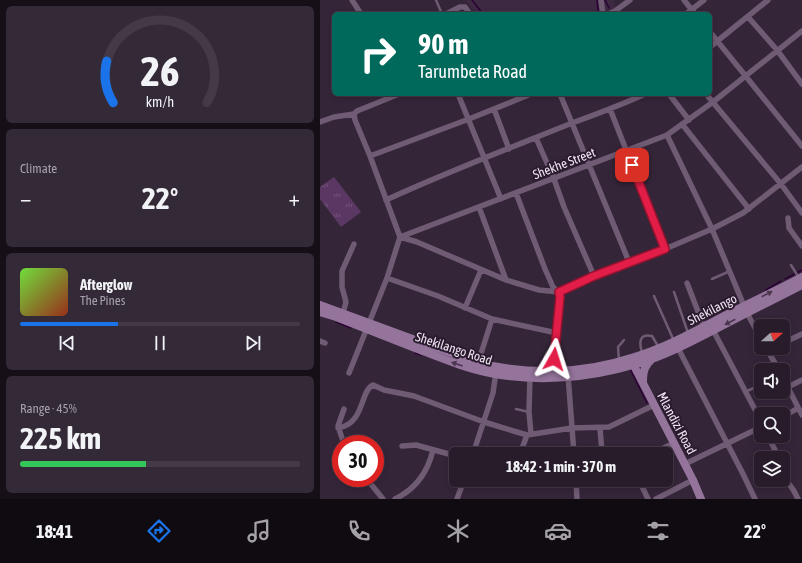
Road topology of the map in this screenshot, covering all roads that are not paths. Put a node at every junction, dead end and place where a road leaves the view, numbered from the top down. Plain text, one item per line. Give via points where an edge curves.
1 (352, 0) edge
2 (436, 0) edge
3 (600, 0) edge
4 (630, 0) edge
5 (684, 0) edge
6 (704, 0) edge
7 (768, 0) edge
8 (360, 12) edge
9 (441, 12) edge
10 (451, 12) edge
11 (469, 12) edge
12 (603, 12) edge
13 (616, 12) edge
14 (694, 12) edge
15 (748, 17) junction
16 (802, 31) edge
17 (712, 34) edge
18 (718, 41) junction
19 (712, 46) edge
20 (777, 50) junction
21 (745, 76) junction
22 (802, 84) edge
23 (394, 96) edge
24 (459, 96) edge
25 (514, 96) edge
26 (527, 96) edge
27 (561, 96) edge
28 (641, 96) edge
29 (670, 96) edge
30 (708, 96) edge
31 (516, 101) junction
32 (713, 102) junction
33 (494, 109) junction
34 (610, 110) junction
35 (354, 114) junction
36 (469, 119) junction
37 (689, 120) junction
38 (320, 122) edge
39 (572, 123) junction
40 (682, 124) junction
41 (667, 135) junction
42 (536, 138) junction
43 (802, 146) edge
44 (509, 149) junction
45 (626, 151) junction
46 (370, 156) junction
47 (484, 159) junction
48 (590, 165) junction
49 (802, 167) edge
50 (554, 178) junction
51 (781, 184) junction
52 (516, 193) junction
53 (501, 199) junction
54 (386, 200) junction
55 (479, 207) junction
56 (748, 209) junction
57 (802, 212) edge
58 (788, 218) dead end
59 (712, 229) junction
60 (400, 237) junction
61 (354, 244) dead end
62 (802, 246) edge
63 (665, 249) junction
64 (629, 262) junction
65 (792, 265) dead end
66 (481, 270) junction
67 (730, 271) junction
68 (594, 276) junction
69 (387, 278) junction
70 (712, 279) dead end
71 (506, 280) junction
72 (801, 280) edge
73 (687, 283) dead end
74 (559, 292) junction
75 (674, 292) dead end
76 (654, 296) dead end
77 (320, 305) edge
78 (465, 308) junction
79 (746, 309) junction
80 (320, 312) edge
81 (343, 313) junction
82 (492, 319) junction
83 (754, 325) edge
84 (368, 326) junction
85 (704, 327) junction
86 (713, 330) junction
87 (556, 334) junction
88 (802, 334) edge
89 (689, 335) junction
90 (624, 340) dead end
91 (790, 340) edge
92 (676, 345) junction
93 (659, 348) junction
94 (643, 355) junction
95 (652, 358) junction
96 (619, 362) junction
97 (632, 362) junction
98 (478, 363) junction
99 (615, 370) junction
100 (496, 371) junction
101 (552, 372) junction
102 (349, 373) dead end
103 (568, 374) junction
104 (530, 377) junction
105 (802, 380) edge
106 (643, 384) junction
107 (790, 386) edge
108 (754, 388) edge
109 (790, 391) edge
110 (746, 392) junction
111 (654, 405) junction
112 (754, 407) edge
113 (798, 408) junction
114 (344, 409) dead end
115 (516, 409) dead end
116 (529, 412) junction
117 (790, 413) edge
118 (802, 414) edge
119 (484, 422) junction
120 (338, 428) junction
121 (572, 428) junction
122 (600, 428) junction
123 (754, 431) edge
124 (529, 434) junction
125 (341, 435) edge
126 (674, 443) junction
127 (727, 443) junction
128 (402, 446) dead end
129 (475, 447) edge
130 (523, 447) edge
131 (573, 447) edge
132 (602, 447) edge
133 (666, 447) edge
134 (433, 450) junction
135 (449, 454) edge
136 (685, 464) junction
137 (693, 480) junction
138 (790, 485) edge
139 (373, 487) edge
140 (462, 487) edge
141 (576, 487) edge
142 (642, 487) edge
143 (383, 499) edge
144 (397, 499) edge
145 (458, 499) edge
146 (577, 499) edge
147 (648, 499) edge
148 (656, 499) edge
149 (701, 499) edge
150 (755, 499) edge
151 (798, 499) edge

1 - 8 street
2 - 9 lane
3 - 12 street
4 - 13 street
5 - 14 street
6 - 14 street
7 - 15 street
10 - 11 street via 465,7
15 - 18 street
15 - 20 street
16 - 20 street, Shekhe Street
17 - 18 street
18 - 19 street
18 - 21 street
20 - 21 street, Shekhe Street
20 - 22 street
21 - 32 street, Shekhe Street
21 - 43 street
23 - 35 street
24 - 36 street
25 - 31 street
26 - 31 street
27 - 39 street
28 - 34 street
29 - 37 street
30 - 32 street
31 - 33 street
32 - 37 street, Shekhe Street
32 - 51 street
33 - 36 street
33 - 44 street
34 - 39 street
34 - 45 street
35 - 38 street
35 - 46 street
36 - 46 street
36 - 47 street
37 - 40 street, Shekhe Street
39 - 42 street
39 - 48 street
40 - 41 street, Shekhe Street
40 - 56 street
41 - 45 street, Shekhe Street
41 - 59 street
42 - 44 street
42 - 50 street
44 - 47 street
45 - 48 street, Shekhe Street
45 - 63 street
46 - 54 street
47 - 53 street
47 - 54 street
48 - 50 street, Shekhe Street
48 - 64 street
49 - 51 street
50 - 52 street, Shekhe Street
50 - 68 street
51 - 56 street
51 - 57 street
52 - 53 street, Shekhe Street
52 - 74 street via 545,269 553,286
53 - 55 street, Shekhe Street
54 - 60 street
55 - 60 street, Shekhe Street
55 - 71 street
56 - 59 street
58 - 62 street via 790,230
59 - 63 street
59 - 67 street
60 - 66 street
60 - 69 street
61 - 81 street via 342,271 342,287 346,302
63 - 64 street
64 - 68 street
65 - 72 lane
66 - 71 street
66 - 78 street
67 - 70 lane
67 - 79 street
68 - 74 street
69 - 78 street
69 - 84 street
71 - 74 street via 539,290
72 - 79 main road, Shekilango
73 - 85 street
74 - 87 street
75 - 89 lane
76 - 92 lane
77 - 81 main road, Shekilango Road
78 - 82 street
79 - 83 street
79 - 85 main road, Shekilango
79 -> 86 main road, Shekilango
80 - 84 main road, Shekilango Road
81 - 84 main road, Shekilango Road
82 - 87 street
82 - 98 street
84 - 98 main road, Shekilango Road
100 -> 84 main road, Shekilango Road via 447,360
84 - 102 street
85 - 89 main road, Shekilango
86 - 92 main road, Shekilango
86 - 110 street
87 - 101 street
88 - 91 street
89 - 92 main road, Shekilango
90 - 96 lane via 618,347
92 - 93 main road, Shekilango
92 - 95 main road, Shekilango
92 - 127 street
93 - 94 main road, Shekilango
93 - 94 lane via 652,336 645,336 639,344
94 - 97 main road, Shekilango
95 - 97 main road, Shekilango
95 - 106 main road via 645,366
96 - 97 main road, Shekilango Road
96 - 103 main road, Shekilango Road
97 - 99 main road, Shekilango Road
97 - 106 main road, Mlandizi Road
98 - 100 main road, Shekilango Road
99 - 103 main road, Shekilango Road
99 - 106 main road via 632,374
100 - 101 main road, Shekilango Road
100 - 104 main road, Shekilango Road
100 - 119 street via 493,393
101 - 103 main road, Shekilango Road
103 - 104 main road, Shekilango Road via 551,378
103 - 121 street
104 - 116 street
105 - 107 street
106 - 111 main road, Mlandizi Road
108 - 110 lane
109 - 113 street
110 - 112 street
111 - 122 street via 614,425
111 - 126 main road, Mlandizi Road
113 - 117 street
113 - 118 street
114 - 120 street
115 - 116 lane
116 - 124 street
119 - 120 street via 414,396 373,385 368,389 355,418 346,427
119 - 124 street
119 - 129 street
120 - 125 street
121 - 122 street
121 - 124 street
121 - 131 street
122 - 132 street
123 - 127 street
124 - 130 street
126 - 133 street
126 - 136 main road, Mlandizi Road
127 - 136 street
127 - 150 street
128 - 134 street via 416,445
134 - 135 street
134 - 144 street via 422,476
136 - 137 main road, Mlandizi Road
137 - 148 street
137 - 149 main road, Mlandizi Road
138 - 151 street
139 - 143 street
140 - 145 street
141 - 146 street
142 - 147 street

